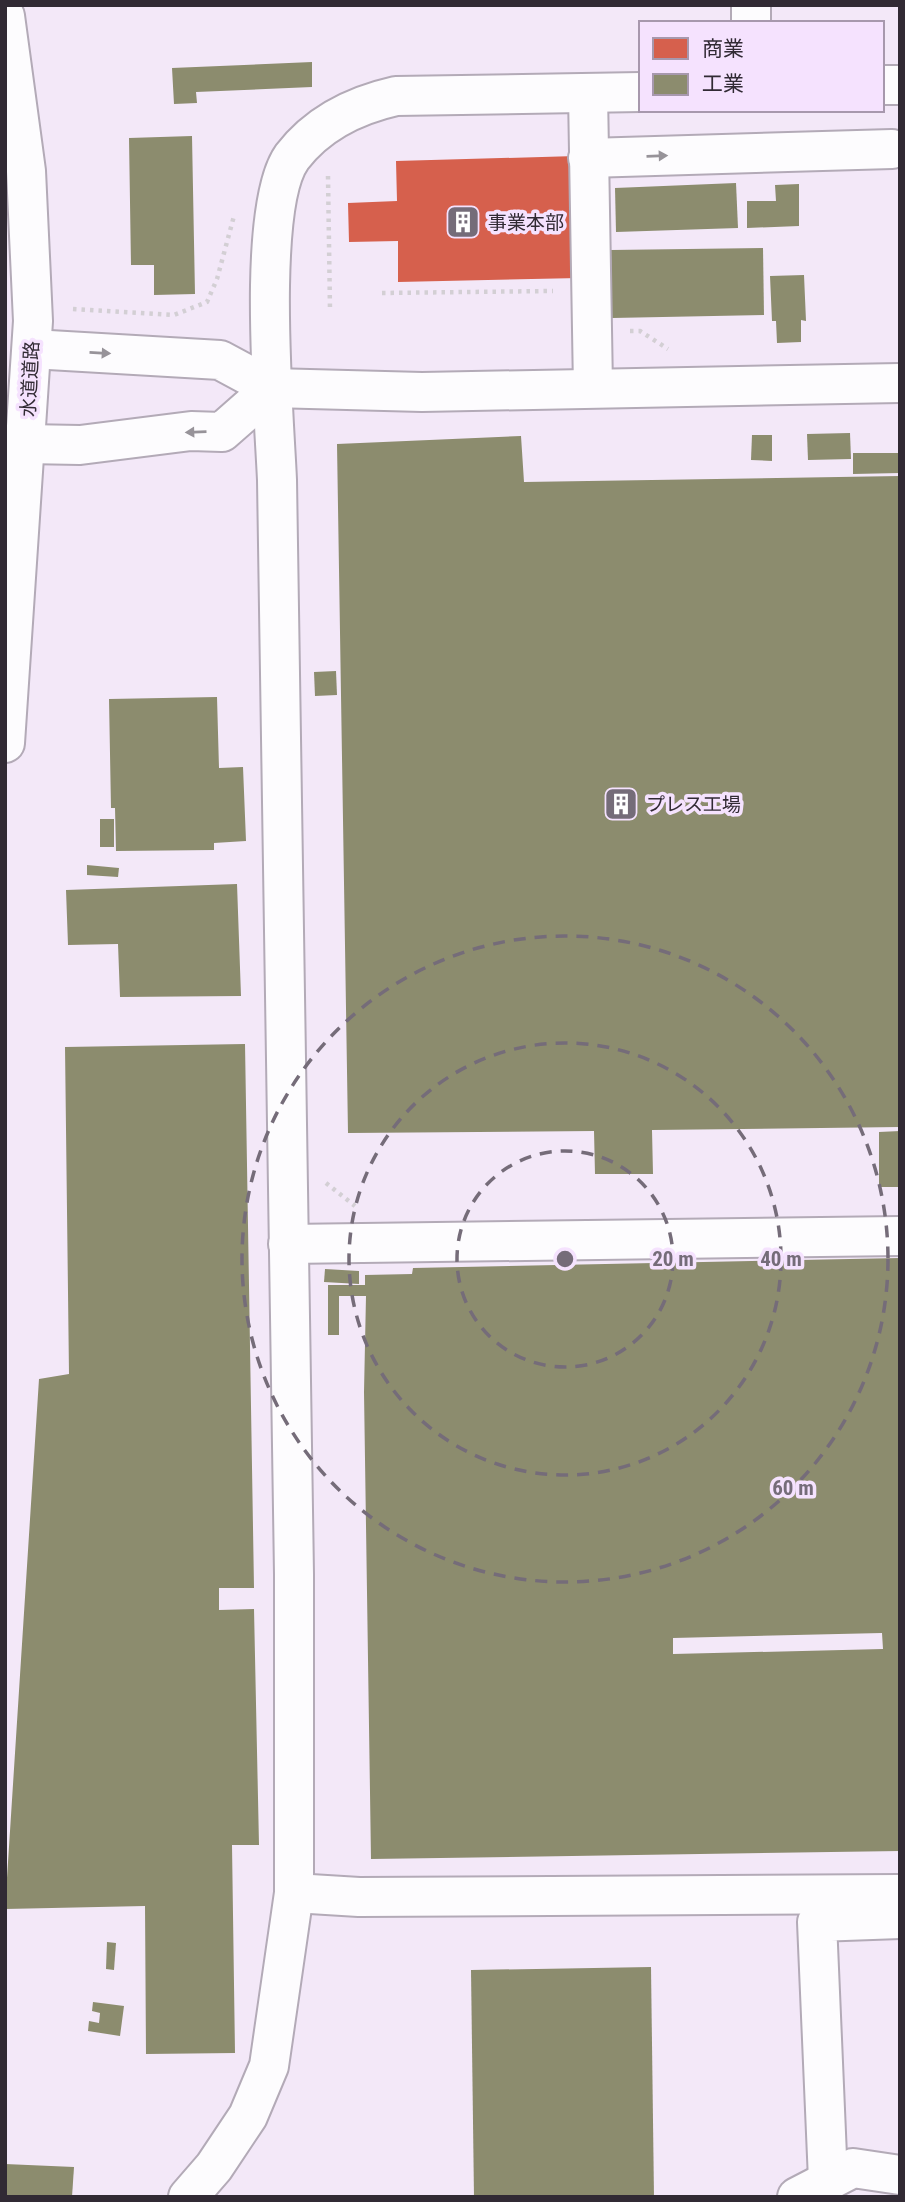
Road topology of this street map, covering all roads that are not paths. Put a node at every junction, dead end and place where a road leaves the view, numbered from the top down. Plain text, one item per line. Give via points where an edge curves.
1 (5, 16) edge
2 (639, 92) edge
3 (588, 93) junction
4 (892, 149) dead end
5 (588, 158) junction
6 (23, 331) edge
7 (900, 383) edge
8 (272, 388) junction
9 (593, 388) junction
10 (26, 444) junction
11 (5, 743) edge
12 (900, 1236) edge
13 (288, 1244) junction
14 (293, 1893) junction
15 (900, 1894) edge
16 (900, 1919) edge
17 (900, 2175) edge
18 (813, 2188) edge
19 (188, 2197) edge

1 - 6 street, 水道道路 via 26,171
2 - 3 street
3 - 5 street
3 - 8 street via 396,96 338,116 317,133 293,157 280,180 272,224
5 -> 4 street
5 - 9 street
6 -> 8 street via 220,360
6 - 10 street, 水道道路
7 - 9 street
8 - 9 street via 422,392
8 -> 10 street via 222,432 191,431 80,445
8 - 13 street
10 - 11 street, 水道道路
12 - 13 street
13 - 14 street
14 - 15 street via 359,1897
14 - 19 street via 269,2066 248,2116 215,2167
16 - 18 street via 817,1922
17 - 18 street via 853,2168

